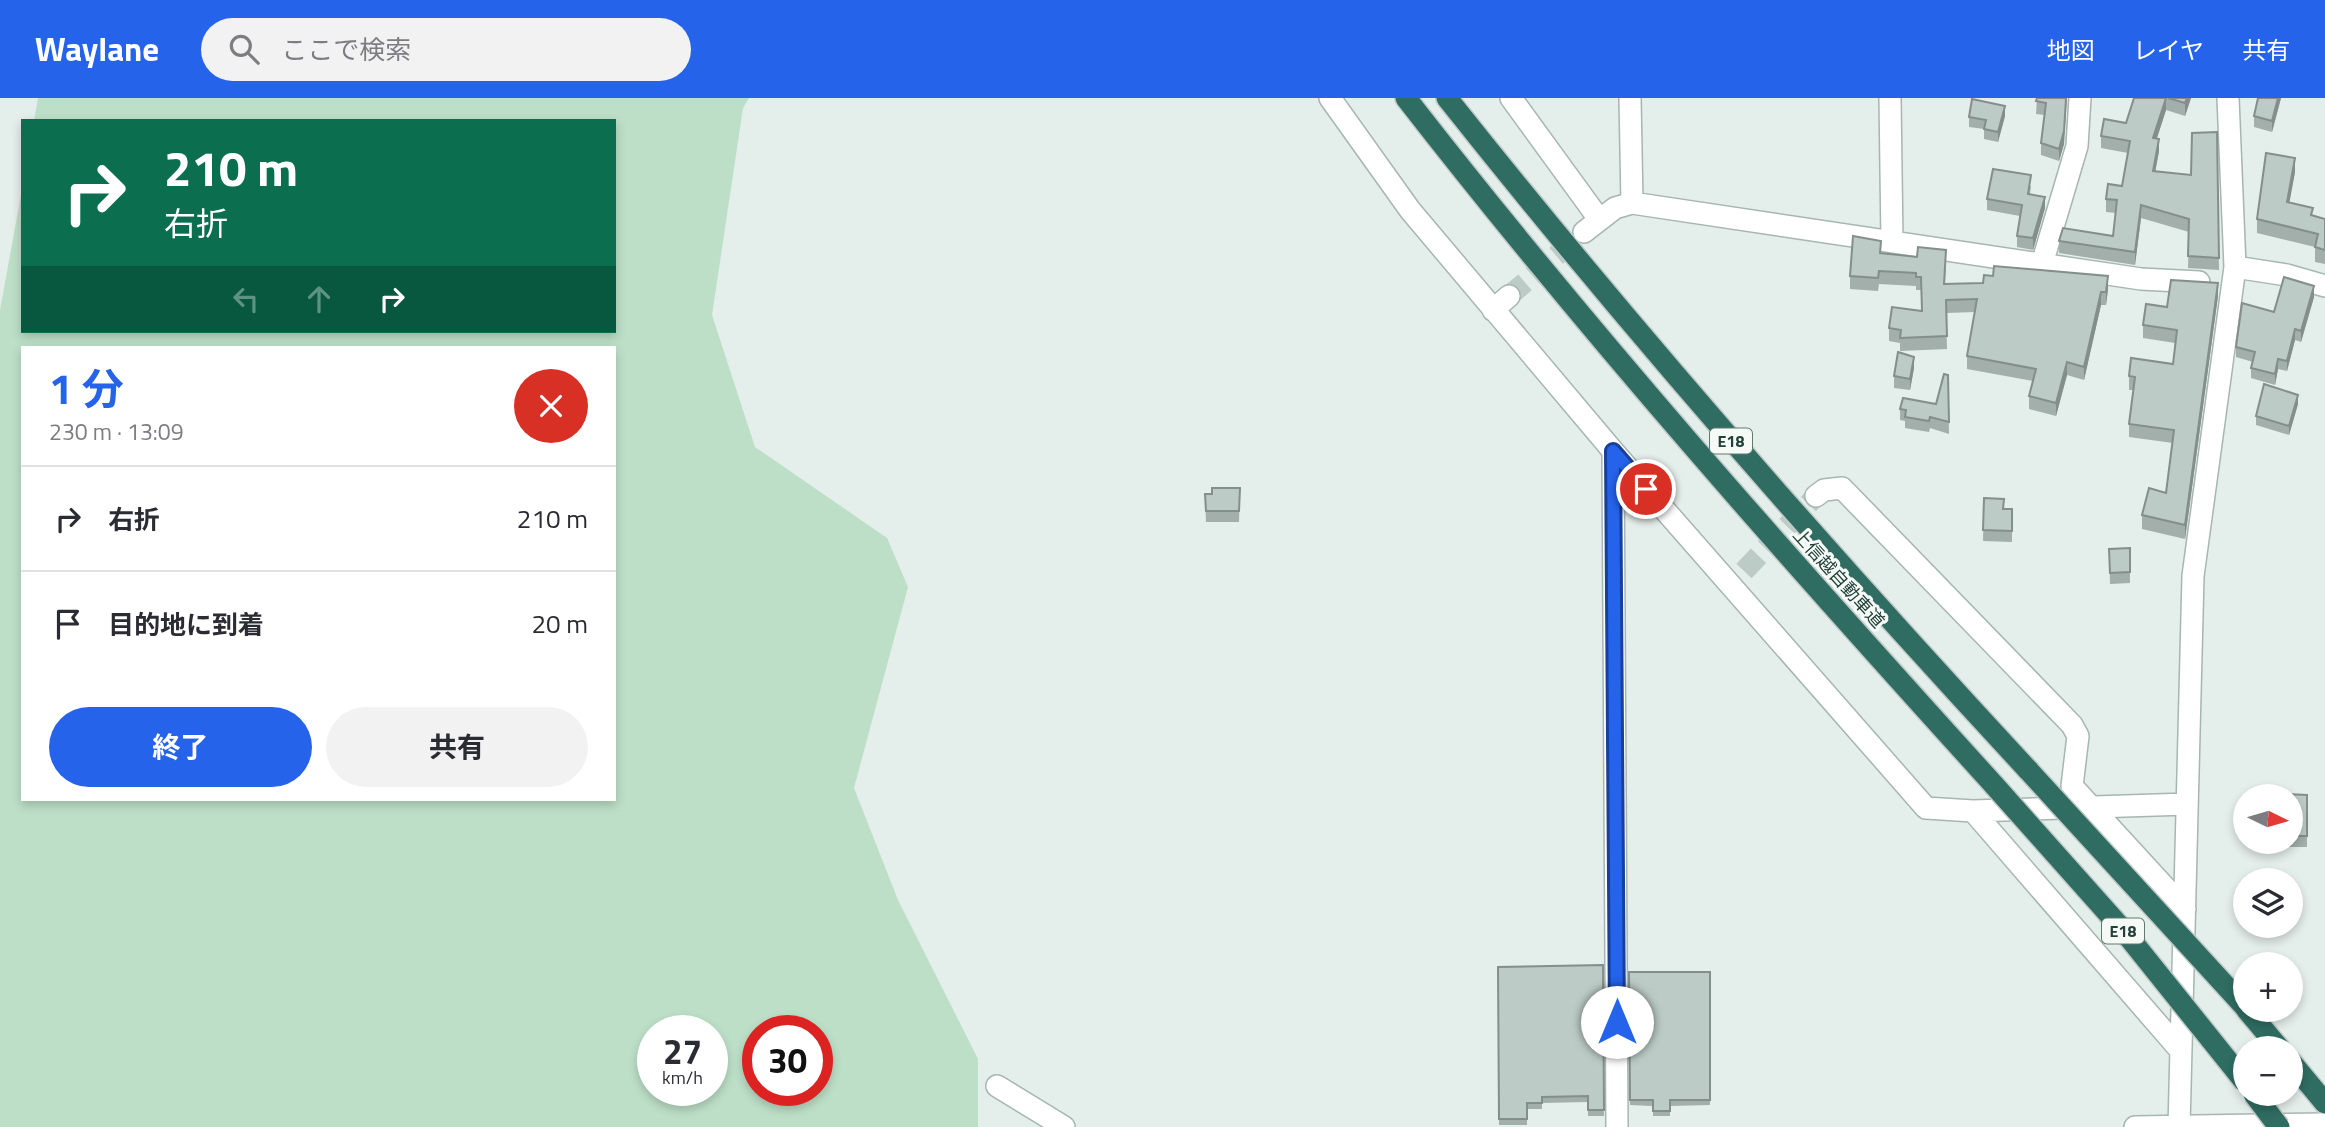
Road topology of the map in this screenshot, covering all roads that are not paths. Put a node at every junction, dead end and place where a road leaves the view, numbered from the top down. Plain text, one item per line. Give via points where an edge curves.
1 (1330, 98) edge
2 (1406, 98) edge
3 (1447, 98) edge
4 (1511, 98) edge
5 (1630, 98) edge
6 (1890, 98) edge
7 (2080, 98) edge
8 (2228, 98) edge
9 (1632, 203) junction
10 (1892, 242) junction
11 (2042, 264) junction
12 (2234, 276) junction
13 (2325, 286) edge
14 (1613, 451) junction
15 (1816, 496) tunnel mouth
16 (2188, 804) junction
17 (2087, 805) junction
18 (1973, 811) junction
19 (2185, 909) junction
20 (2233, 995) edge
21 (2257, 1022) edge
22 (2270, 1036) edge
23 (2182, 1051) junction
24 (2233, 1067) edge
25 (2303, 1076) edge
26 (997, 1086) dead end
27 (2325, 1103) edge
28 (2263, 1106) edge
29 (2325, 1124) edge
30 (1064, 1127) edge
31 (1617, 1127) edge
32 (2135, 1127) edge
33 (2179, 1127) edge
34 (2279, 1127) edge

1 - 14 street via 1410,210 1501,303
2 - 24 highway, 上信越自動車道 / E18, bridge via 1715,473 2123,930
3 - 20 highway, 上信越自動車道 / E18, bridge via 1578,261 1841,568
4 - 9 street via 1592,225 1615,208
5 - 9 street
6 - 10 street
7 - 11 street via 2077,146
8 - 12 street
9 - 10 street
10 - 11 street
11 - 12 street via 2141,279
12 - 13 street via 2287,275
12 - 16 street via 2193,576
14 - 18 street via 1737,577 1926,808
14 - 31 street
15 - 17 street via 1842,488 2072,725 2078,736 2072,786
16 - 17 street
16 - 19 street
17 - 18 street
17 - 19 street
18 - 23 street
19 - 23 street
21 - 22 highway, 上信越自動車道 / E18
23 - 33 street
25 - 27 highway
26 - 30 street
28 - 34 highway, bridge
29 - 33 street
32 - 33 street

